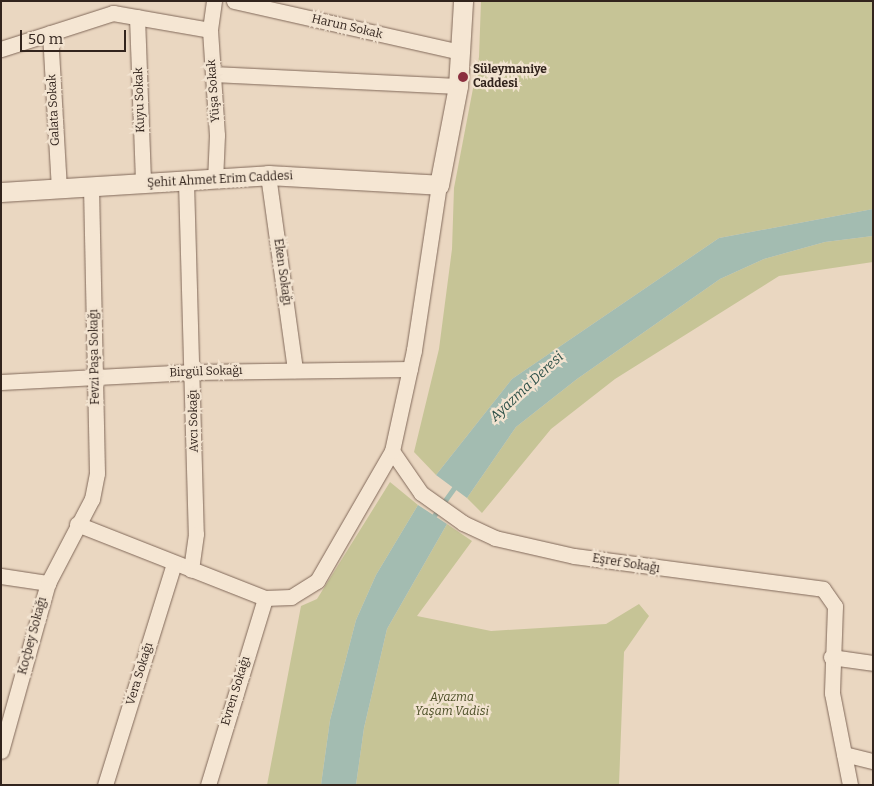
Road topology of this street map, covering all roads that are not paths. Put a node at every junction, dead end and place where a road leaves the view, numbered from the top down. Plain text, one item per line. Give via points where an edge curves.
1 (214, 1) edge
2 (234, 1) edge
3 (463, 1) edge
4 (109, 7) edge
5 (137, 17) junction
6 (210, 30) junction
7 (50, 33) junction
8 (1, 49) edge
9 (460, 52) junction
10 (213, 74) junction
11 (458, 86) junction
12 (268, 175) junction
13 (215, 180) junction
14 (186, 182) junction
15 (143, 183) junction
16 (91, 185) junction
17 (439, 185) junction
18 (59, 188) junction
19 (1, 192) edge
20 (410, 369) junction
21 (295, 370) junction
22 (193, 372) junction
23 (95, 377) junction
24 (1, 382) edge
25 (392, 451) junction
26 (77, 524) junction
27 (174, 563) junction
28 (191, 570) junction
29 (1, 576) edge
30 (48, 583) junction
31 (265, 598) junction
32 (831, 657) junction
33 (873, 663) edge
34 (1, 752) edge
35 (844, 754) junction
36 (873, 761) edge
37 (105, 785) edge
38 (208, 785) edge
39 (850, 785) edge

1 - 6 street, Yüşa Sokak
2 - 9 street, Harun Sokak
3 - 9 street
4 - 5 street
4 - 7 street
5 - 6 street
5 - 15 street, Kuyu Sokak
6 - 10 street, Yüşa Sokak
7 - 8 street
7 - 18 street, Galata Sokak
9 - 11 street
10 - 11 street
10 - 13 street, Yüşa Sokak via 217,135
11 - 17 street
12 - 13 street, Şehit Ahmet Erim Caddesi
12 - 17 street, Şehit Ahmet Erim Caddesi
12 - 21 street, Eken Sokağı
13 - 14 street, Şehit Ahmet Erim Caddesi
14 - 15 street, Şehit Ahmet Erim Caddesi
14 - 22 street, Avcı Sokağı
15 - 16 street, Şehit Ahmet Erim Caddesi
16 - 18 street, Şehit Ahmet Erim Caddesi
16 - 23 street, Fevzi Paşa Sokağı
17 - 20 street
18 - 19 street, Şehit Ahmet Erim Caddesi
20 - 21 street, Birgül Sokağı
20 - 25 street
21 - 22 street, Birgül Sokağı
22 - 23 street, Birgül Sokağı
22 - 28 street, Avcı Sokağı via 196,534
23 - 24 street, Birgül Sokağı
23 - 26 street, Fevzi Paşa Sokağı via 97,473 92,499
25 - 31 street via 316,581 291,597
25 - 32 street, Eşref Sokağı via 421,493 463,523 514,544 574,556 823,589 835,606
26 - 27 street
26 - 30 street, Koçbey Sokağı
27 - 28 street
27 - 37 street, Vera Sokağı
28 - 31 street
29 - 30 street
30 - 34 street, Koçbey Sokağı
31 - 38 street, Evren Sokağı
32 - 33 street
32 - 35 street, Eşref Sokağı via 832,693
35 - 36 street
35 - 39 street, Eşref Sokağı

